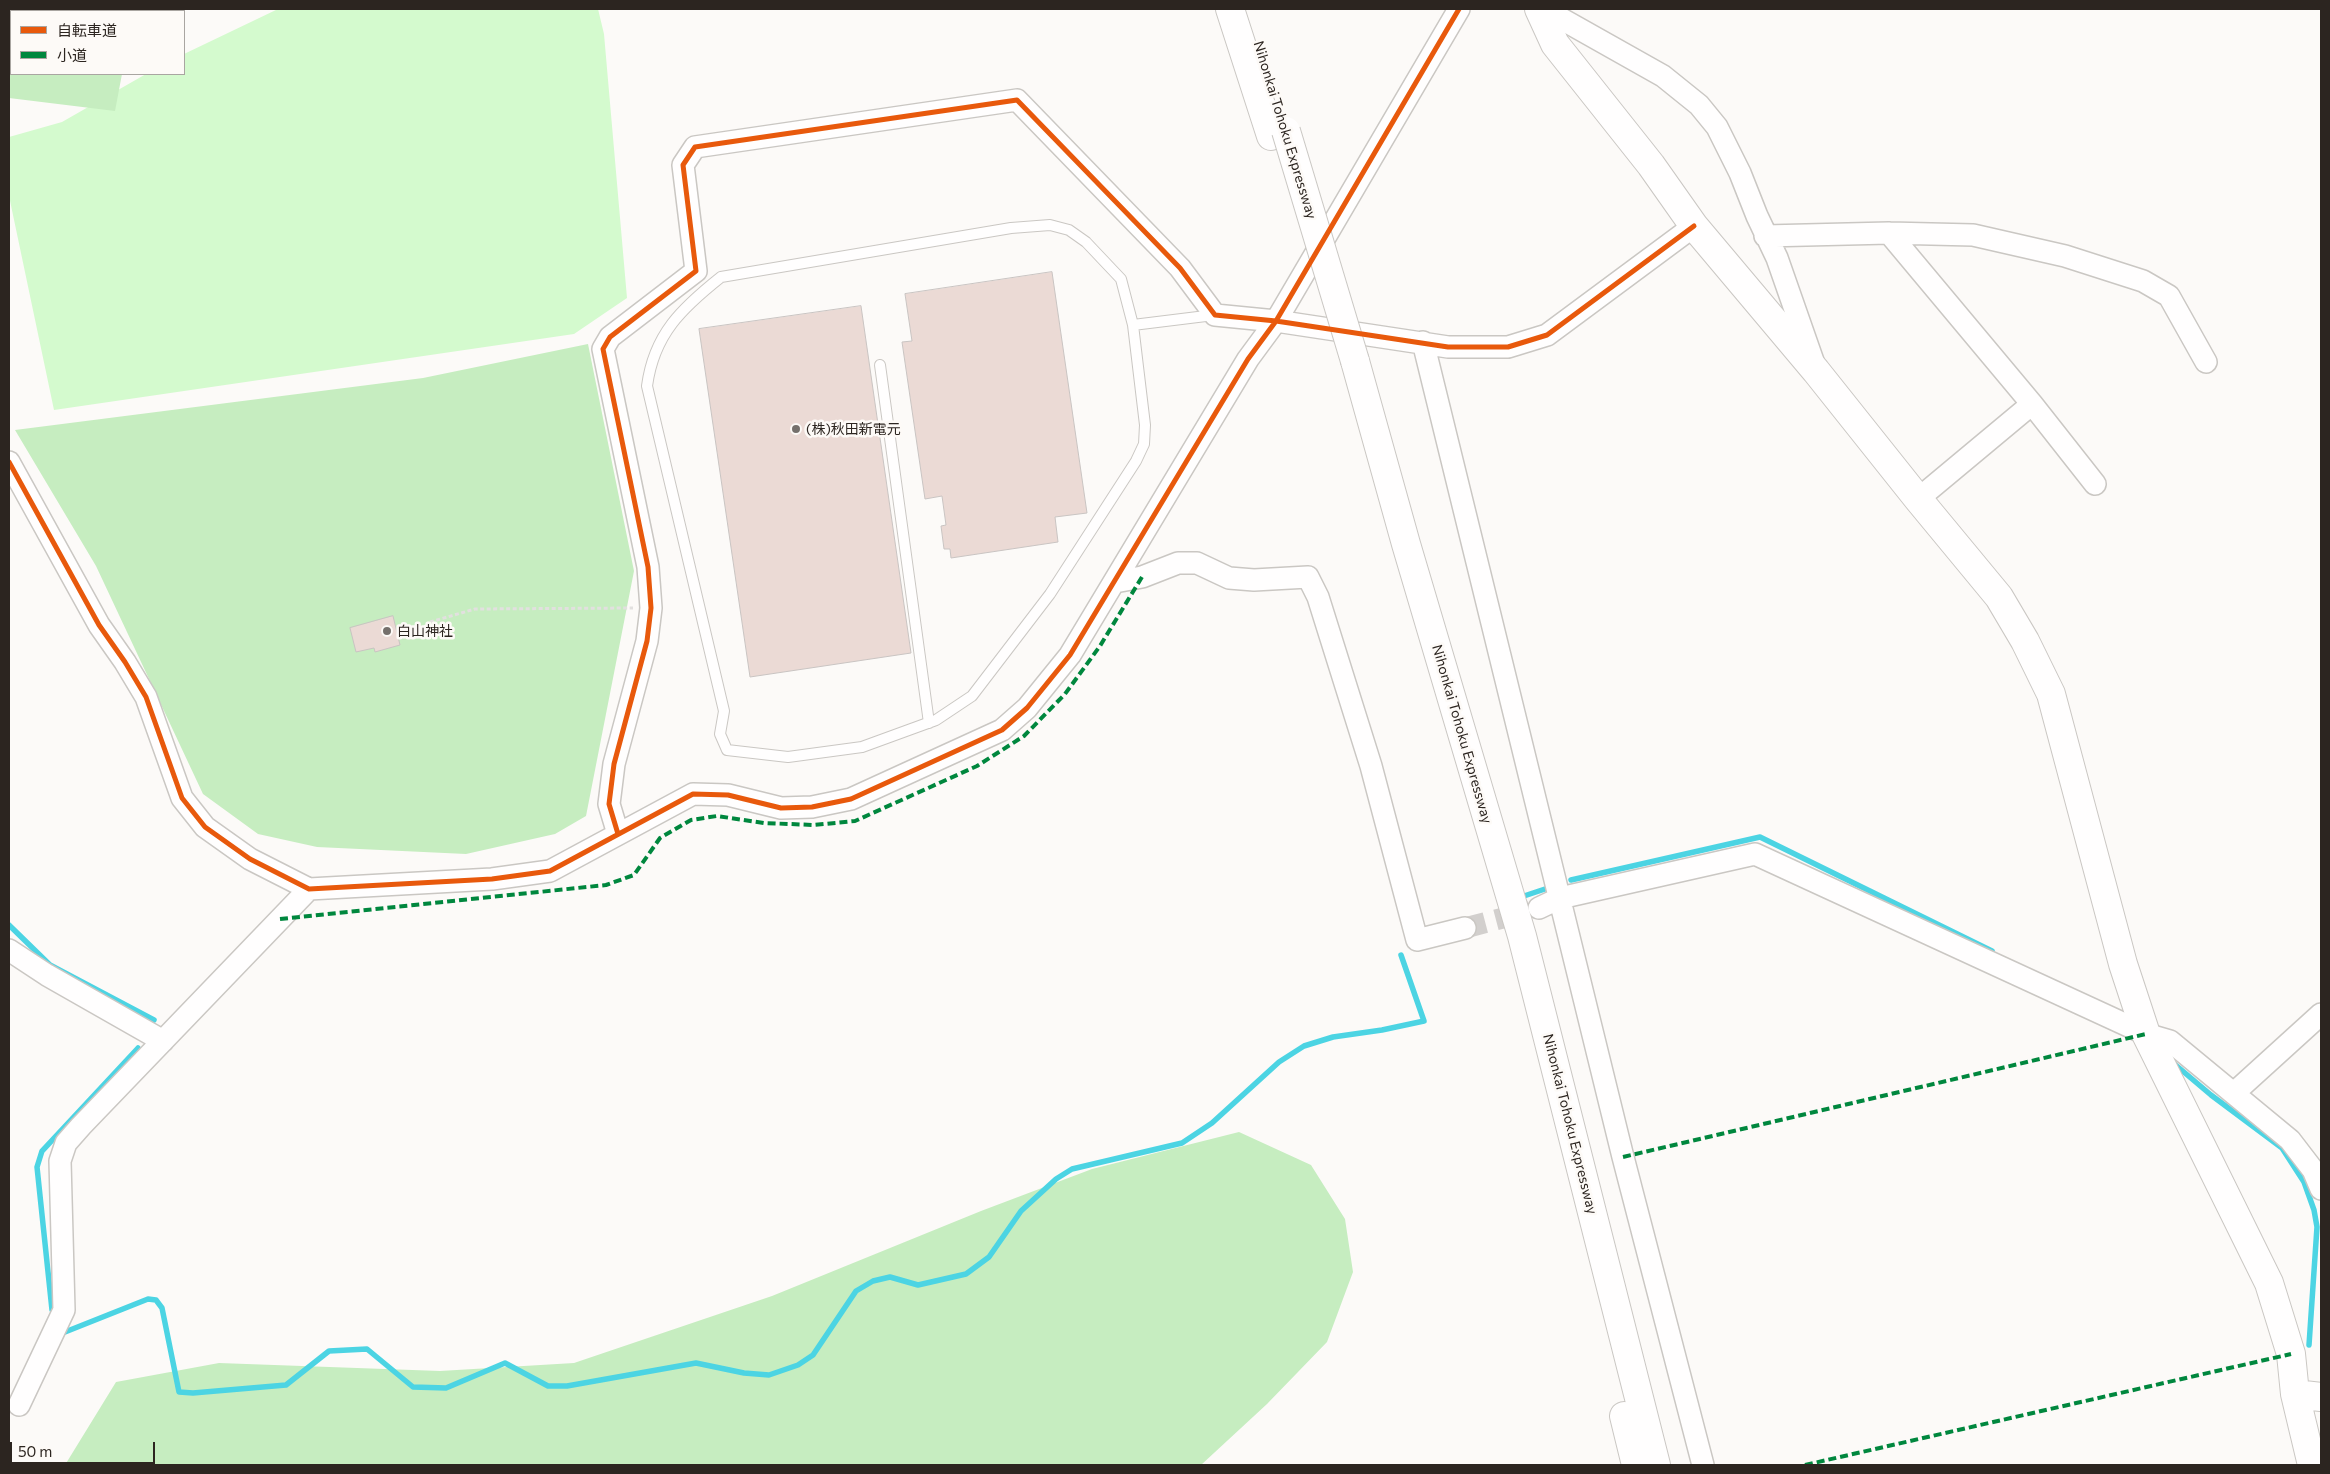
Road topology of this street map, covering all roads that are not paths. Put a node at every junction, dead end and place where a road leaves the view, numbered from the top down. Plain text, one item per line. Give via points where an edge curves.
1 (1230, 9) edge
2 (1247, 9) edge
3 (1459, 9) edge
4 (1538, 9) edge
5 (1544, 9) edge
6 (1278, 133) junction
7 (1694, 226) junction
8 (1889, 233) junction
9 (1766, 236) junction
10 (1215, 315) junction
11 (1276, 321) junction
12 (1133, 325) junction
13 (1423, 342) junction
14 (2206, 362) dead end
15 (1350, 363) junction
16 (880, 366) dead end
17 (1816, 371) junction
18 (2032, 404) junction
19 (9, 462) edge
20 (2095, 484) dead end
21 (1918, 499) junction
22 (1115, 582) junction
23 (929, 723) junction
24 (618, 834) junction
25 (309, 889) junction
26 (1560, 898) junction
27 (1540, 908) tunnel mouth
28 (1465, 928) tunnel mouth
29 (9, 950) edge
30 (2321, 1014) edge
31 (2146, 1034) junction
32 (162, 1041) junction
33 (2234, 1093) junction
34 (2318, 1175) edge
35 (2308, 1395) edge
36 (18, 1405) dead end
37 (1636, 1465) edge
38 (1656, 1465) edge
39 (1703, 1465) edge
40 (2312, 1465) edge

1 - 6 main road, Nihonkai Tohoku Expressway
2 - 6 main road, Nihonkai Tohoku Expressway
3 - 11 street
4 - 7 main road via 1555,44 1651,165
5 - 9 street via 1663,76 1699,105 1717,127
6 - 15 main road, Nihonkai Tohoku Expressway, bridge
7 - 13 street via 1547,336 1508,347 1448,347
7 - 17 main road
8 - 9 street
8 - 14 street via 1973,235 2065,256 2143,280 2169,296
8 - 18 street
9 - 17 street via 1777,258
10 - 11 street
10 - 12 lane
10 - 24 street via 1180,268 1017,100 695,147 683,165 696,271 610,337 602,349 648,567 651,608 647,641 614,764 609,804
11 - 13 street
11 - 22 street via 1248,358
12 - 23 lane via 1145,425 1144,444 1136,461 1050,594 972,696
12 - 23 lane via 1121,279 1086,242 1069,230 1050,225 1011,228 720,277 692,300 665,331 649,368 647,386 724,711 720,734 727,750 788,757 862,747
13 - 26 street
15 - 37 main road, Nihonkai Tohoku Expressway via 1563,1166
15 - 38 main road, Nihonkai Tohoku Expressway via 1522,936
16 - 23 lane
17 - 21 main road
18 - 20 street
18 - 21 street
19 - 25 street via 99,625 146,698 182,798 205,827 250,859
21 - 31 main road via 1999,597 2052,694 2123,964
22 - 24 street via 1070,654 1027,708 1002,730 851,798 812,807 782,808 728,795 693,794
22 - 28 street via 1142,577 1178,563 1197,563 1229,578 1308,577 1318,597 1372,766 1417,940
24 - 25 street via 550,870 492,879
25 - 32 street
26 - 27 street
26 - 31 street via 1755,854
26 - 39 street
29 - 32 street
30 - 33 street
31 - 33 street via 2170,1041
31 - 35 main road via 2269,1283 2291,1354
32 - 36 street via 66,1144 60,1161 64,1310
33 - 34 street via 2290,1140
35 - 40 main road

